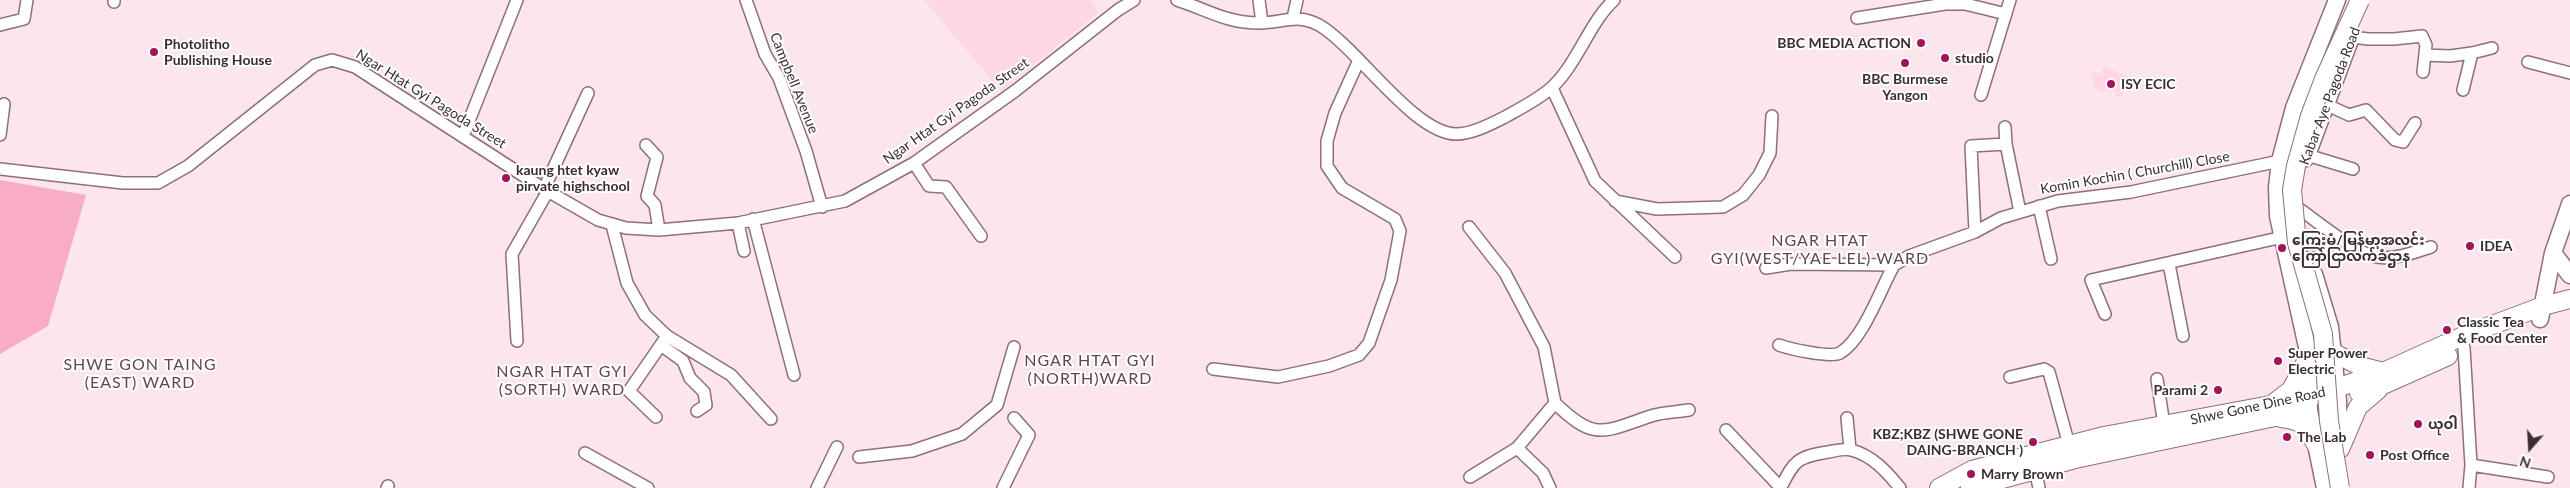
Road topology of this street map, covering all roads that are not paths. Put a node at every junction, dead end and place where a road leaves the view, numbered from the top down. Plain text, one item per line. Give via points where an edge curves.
1 (27, 0) edge
2 (517, 0) edge
3 (746, 0) edge
4 (1134, 0) edge
5 (1178, 0) edge
6 (1259, 0) edge
7 (1298, 0) edge
8 (1614, 0) edge
9 (1978, 0) edge
10 (2360, 0) edge
11 (2368, 0) edge
12 (2336, 2) edge
13 (1196, 3) edge
14 (2008, 7) edge
15 (1293, 18) junction
16 (1857, 18) dead end
17 (1262, 23) junction
18 (0, 25) edge
19 (2352, 37) junction
20 (2492, 48) dead end
21 (2472, 53) junction
22 (2425, 55) junction
23 (1359, 60) junction
24 (2528, 62) dead end
25 (2423, 72) dead end
26 (2570, 73) edge
27 (1552, 88) junction
28 (2463, 90) dead end
29 (588, 93) dead end
30 (1980, 95) dead end
31 (4, 104) dead end
32 (2325, 104) junction
33 (1772, 116) dead end
34 (2415, 123) dead end
35 (2005, 127) dead end
36 (0, 135) edge
37 (463, 136) junction
38 (2006, 144) junction
39 (646, 145) dead end
40 (2307, 155) junction
41 (2280, 161) junction
42 (914, 163) junction
43 (0, 169) edge
44 (2354, 169) dead end
45 (546, 190) junction
46 (1615, 201) junction
47 (2570, 204) edge
48 (2039, 206) junction
49 (822, 207) junction
50 (2298, 208) junction
51 (2020, 212) junction
52 (753, 219) junction
53 (738, 223) junction
54 (612, 225) junction
55 (1469, 226) dead end
56 (659, 230) junction
57 (1975, 232) junction
58 (2302, 235) junction
59 (981, 236) dead end
60 (2282, 237) junction
61 (2431, 247) dead end
62 (744, 251) dead end
63 (2554, 253) junction
64 (1675, 258) dead end
65 (2051, 258) dead end
66 (2169, 264) junction
67 (1894, 265) junction
68 (1766, 268) dead end
69 (2570, 275) edge
70 (2570, 299) edge
71 (2570, 309) edge
72 (2542, 312) junction
73 (2105, 314) dead end
74 (2183, 336) dead end
75 (517, 341) dead end
76 (664, 341) junction
77 (2462, 342) junction
78 (1779, 345) dead end
79 (1014, 347) dead end
80 (2334, 353) junction
81 (2309, 356) junction
82 (1213, 369) dead end
83 (794, 375) dead end
84 (2010, 377) dead end
85 (2384, 378) junction
86 (2157, 379) dead end
87 (2337, 395) junction
88 (1555, 403) junction
89 (2308, 404) junction
90 (1689, 410) dead end
91 (697, 411) dead end
92 (2272, 412) junction
93 (656, 417) dead end
94 (1014, 418) dead end
95 (1847, 418) dead end
96 (771, 419) dead end
97 (2164, 425) junction
98 (1726, 430) dead end
99 (2315, 443) junction
100 (2069, 445) junction
101 (837, 447) dead end
102 (1517, 448) junction
103 (1850, 449) junction
104 (2340, 449) junction
105 (585, 453) dead end
106 (858, 457) dead end
107 (2471, 465) junction
108 (2035, 469) junction
109 (1470, 477) dead end
110 (2548, 477) dead end
111 (648, 488) edge
112 (817, 488) edge
113 (1003, 488) edge
114 (1550, 488) edge
115 (1781, 488) edge
116 (1900, 488) edge
117 (1939, 488) edge
118 (1970, 488) edge
119 (2039, 488) edge
120 (2325, 488) edge
121 (2331, 488) edge
122 (2340, 488) edge
123 (2348, 488) edge
124 (2468, 488) edge

1 - 18 street via 24,18
2 - 37 street
3 - 49 street, Campbell Avenue via 806,151
4 - 42 street, Ngar Htat Gyi Pagoda Street
5 - 13 street
6 - 17 street
7 - 15 street
8 - 27 street
9 - 14 street
10 - 122 main road, Kabar Aye Pagoda Road, bridge via 2310,116 2292,190 2297,243 2323,334 2329,421
11 - 19 main road, Kabar Aye Pagoda Road
12 - 41 main road, Kabar Aye Pagoda Road via 2294,108
12 - 121 main road, Kabar Aye Pagoda Road via 2332,33 2302,110 2284,176 2286,223 2314,330 2321,425
13 - 17 street via 1220,18
14 - 16 street via 1946,4
14 - 30 street
15 - 17 street
15 - 23 street via 1318,24 1336,36
19 - 22 street via 2368,40 2422,36 2426,45
19 - 32 main road, Kabar Aye Pagoda Road
20 - 21 street
21 - 22 street
21 - 28 street
22 - 25 street
23 - 27 street via 1425,120 1439,130 1455,134 1492,124
23 - 82 street via 1335,113 1327,140 1328,166 1342,188 1395,219 1400,231 1391,280 1368,343 1359,355 1329,366 1278,377
24 - 26 street
27 - 46 street via 1595,182
29 - 45 street
31 - 36 street
32 - 34 street via 2349,115 2366,110 2395,140 2403,142
32 - 40 main road, Kabar Aye Pagoda Road
33 - 46 street via 1770,152 1759,175 1743,196 1723,207 1657,209
35 - 38 street
37 - 43 street, Ngar Htat Gyi Pagoda Street via 355,66 332,60 315,65 188,166 158,183 123,184
37 - 45 street, Ngar Htat Gyi Pagoda Street
38 - 51 street
38 - 57 street via 1970,146
39 - 56 street via 657,157 647,196 655,205
40 - 44 street
40 - 50 main road, Kabar Aye Pagoda Road via 2300,179
41 - 48 street, Komin Kochin ( Churchill) Close via 2131,192
41 - 60 main road, Kabar Aye Pagoda Road via 2277,199
42 - 49 street, Ngar Htat Gyi Pagoda Street via 845,201
42 - 59 street via 929,186 946,187
45 - 54 street, Ngar Htat Gyi Pagoda Street
45 - 75 street via 512,254
46 - 64 street
47 - 63 main road
48 - 51 street, Komin Kochin ( Churchill) Close
48 - 65 street
49 - 52 street, Ngar Htat Gyi Pagoda Street
50 - 58 main road, Kabar Aye Pagoda Road
50 - 61 street via 2362,252 2378,258 2407,255
51 - 57 street, Komin Kochin ( Churchill) Close
52 - 53 street, Ngar Htat Gyi Pagoda Street
52 - 83 street
53 - 56 street, Ngar Htat Gyi Pagoda Street
53 - 62 street
54 - 56 street, Ngar Htat Gyi Pagoda Street
54 - 76 street via 627,283
55 - 88 street via 1505,273 1544,347
57 - 67 street, Komin Kochin ( Churchill) Close
58 - 60 main road
58 - 80 main road, Kabar Aye Pagoda Road via 2324,303
60 - 66 street
60 - 81 main road, Kabar Aye Pagoda Road
63 - 69 main road
63 - 72 main road
66 - 73 street via 2091,280
66 - 74 street
67 - 68 street, Komin Kochin ( Churchill) Close via 1800,264
67 - 78 street via 1857,335 1840,352 1826,354
70 - 72 main road, Shwe Gone Dine Road
71 - 72 main road, Shwe Gone Dine Road
72 - 77 main road, Shwe Gone Dine Road
76 - 91 street via 683,361 690,378 704,392 706,405
76 - 93 street via 629,391
76 - 96 street via 731,375
77 - 85 main road, Shwe Gone Dine Road
77 - 107 street
79 - 106 street via 997,405 962,434 912,451
80 - 85 main road
80 - 87 main road, Kabar Aye Pagoda Road
81 - 89 main road, Kabar Aye Pagoda Road
81 - 92 main road via 2291,390
84 - 100 street via 2044,369 2048,372
85 - 87 main road, Shwe Gone Dine Road
85 - 104 main road via 2358,407
86 - 97 street
87 - 89 main road, Shwe Gone Dine Road
87 - 104 main road, Kabar Aye Pagoda Road
88 - 90 street via 1575,423 1596,431 1617,429 1654,415
88 - 102 street
89 - 92 main road, Shwe Gone Dine Road
89 - 99 main road, Kabar Aye Pagoda Road
92 - 97 main road, Shwe Gone Dine Road
92 - 99 main road via 2308,428
92 - 108 main road, Shwe Gone Dine Road
94 - 113 street via 1029,435
95 - 103 street
97 - 100 main road, Shwe Gone Dine Road
98 - 115 street
99 - 120 main road, Kabar Aye Pagoda Road
100 - 117 main road, Shwe Gone Dine Road via 1972,470
101 - 112 street
102 - 109 street
102 - 114 street via 1543,473
103 - 115 street via 1805,456 1792,466
103 - 116 street via 1884,469
104 - 123 main road, Kabar Aye Pagoda Road
105 - 111 street
107 - 110 street
107 - 124 street
108 - 118 main road, Shwe Gone Dine Road
108 - 119 street

